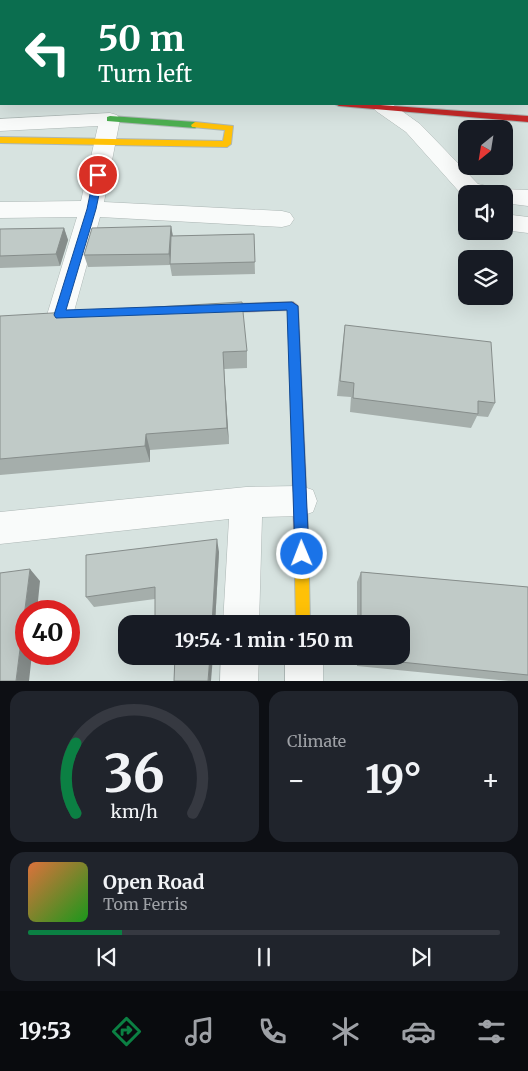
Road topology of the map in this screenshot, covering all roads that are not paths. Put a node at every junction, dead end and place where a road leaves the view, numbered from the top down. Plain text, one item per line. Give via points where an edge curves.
1 (354, 105) edge
2 (383, 107) junction
3 (528, 119) edge
4 (0, 125) edge
5 (108, 130) junction
6 (0, 140) edge
7 (471, 185) edge
8 (513, 196) edge
9 (528, 198) edge
10 (91, 209) junction
11 (0, 210) edge
12 (282, 219) dead end
13 (513, 223) edge
14 (528, 225) edge
15 (196, 310) edge
16 (60, 315) edge
17 (301, 501) junction
18 (246, 502) junction
19 (0, 528) edge
20 (241, 615) edge
21 (303, 615) edge
22 (240, 665) edge
23 (304, 665) edge
24 (239, 681) edge
25 (304, 681) edge

1 - 2 street
2 - 3 street
2 - 7 street via 413,128
4 - 5 street
5 - 5 street via 228,144 230,128
5 - 6 street
5 - 10 street
8 - 9 street
10 - 11 street
10 - 12 street
10 - 16 street
13 - 14 street
15 - 17 street via 292,306
17 - 18 street
17 - 21 street
18 - 19 street
18 - 20 street
22 - 24 street
23 - 25 street

